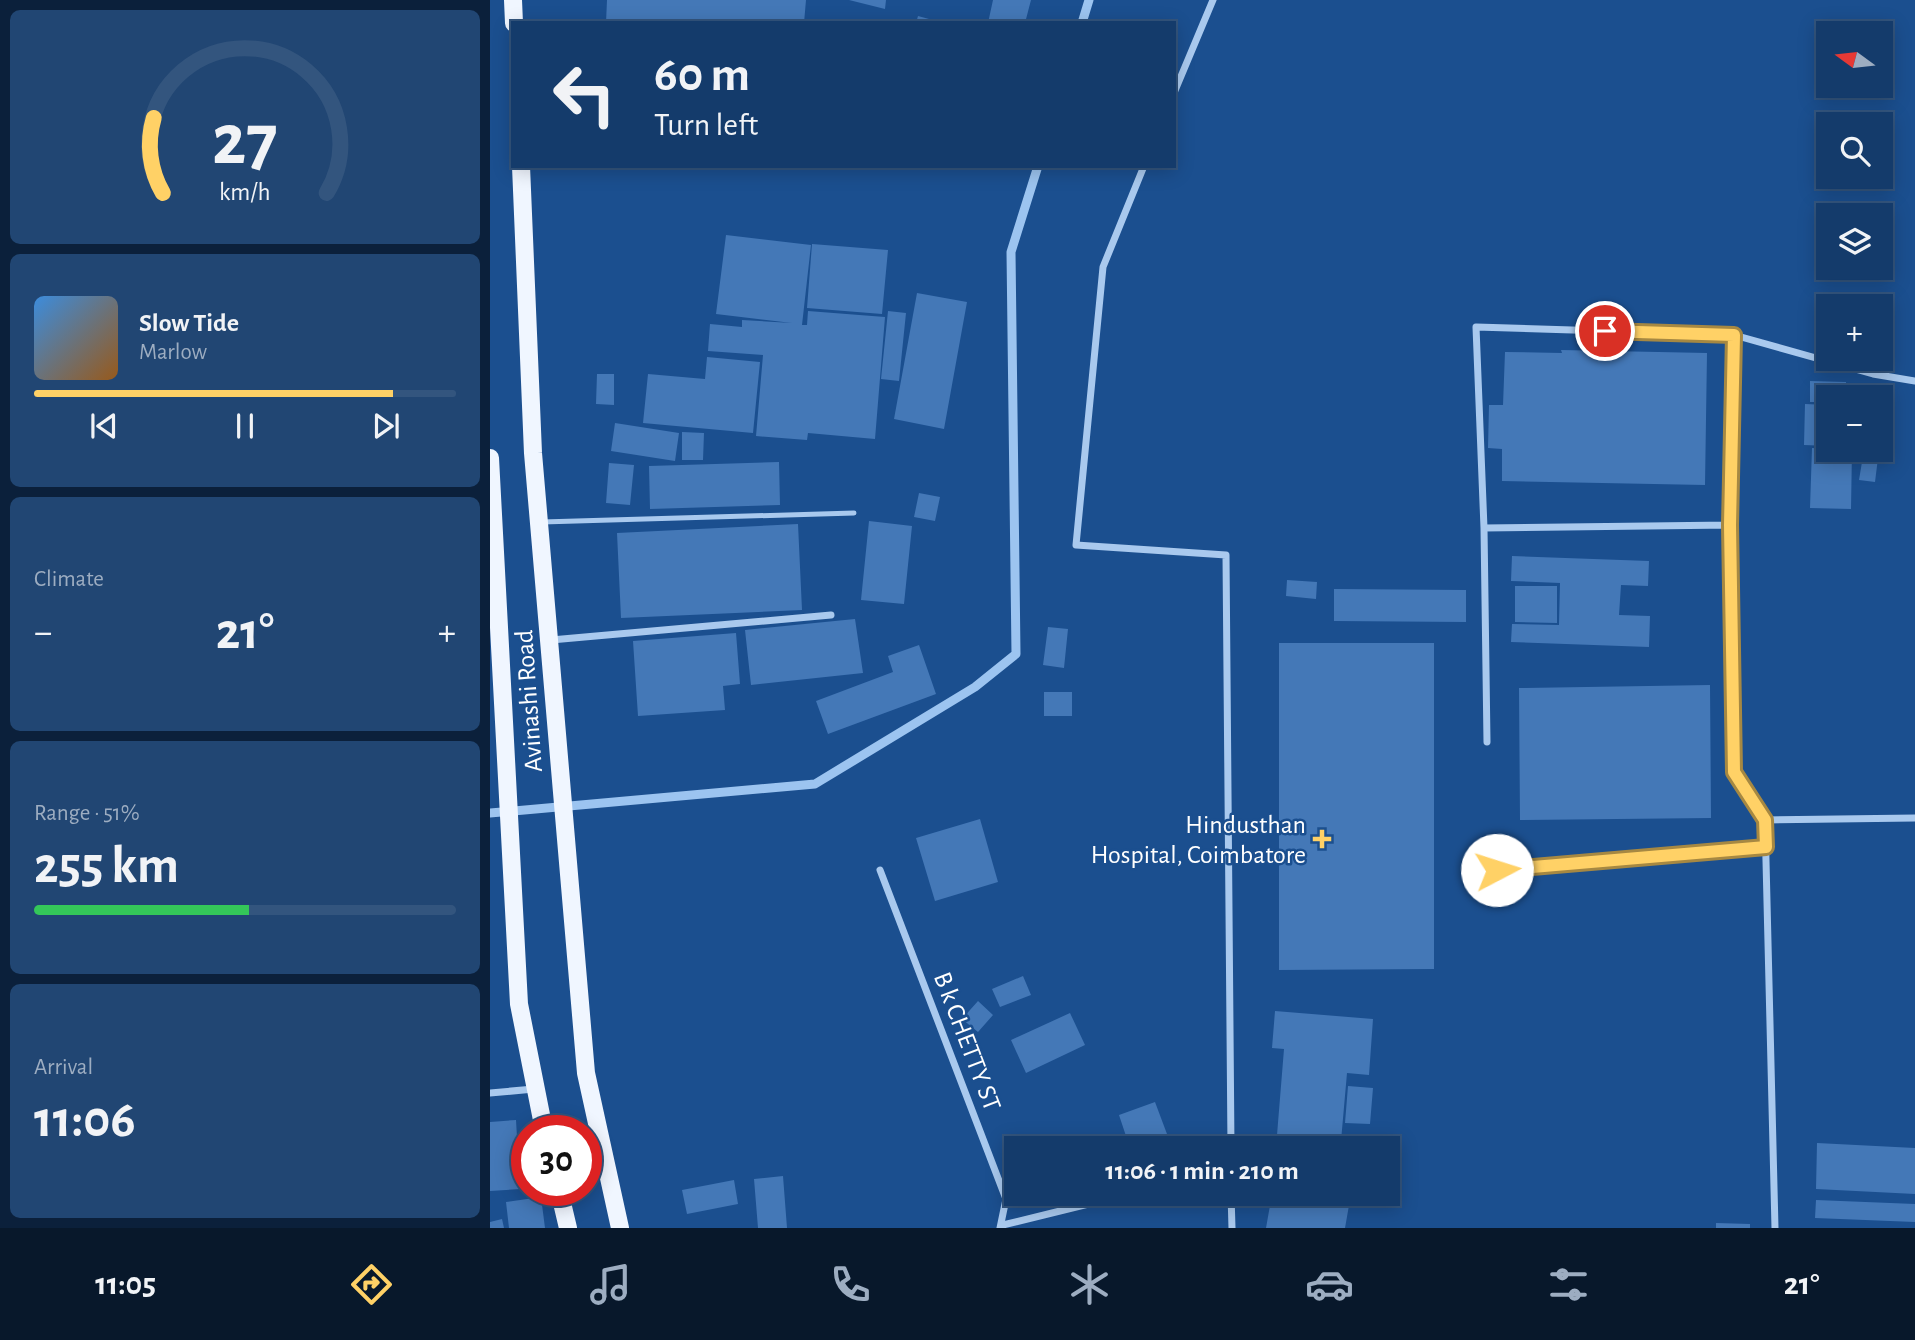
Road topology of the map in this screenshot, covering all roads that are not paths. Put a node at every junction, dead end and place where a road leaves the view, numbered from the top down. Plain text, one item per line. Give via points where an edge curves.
1 (513, 0) edge
2 (1213, 0) edge
3 (514, 21) edge
4 (1176, 88) edge
5 (520, 168) edge
6 (1143, 168) edge
7 (1734, 335) junction
8 (1915, 381) edge
9 (490, 458) edge
10 (854, 513) dead end
11 (539, 522) junction
12 (1730, 525) junction
13 (1484, 528) junction
14 (493, 548) edge
15 (831, 615) dead end
16 (551, 640) junction
17 (1487, 742) dead end
18 (1915, 818) edge
19 (1765, 820) junction
20 (1766, 847) junction
21 (880, 870) dead end
22 (1497, 870) dead end
23 (534, 1089) junction
24 (490, 1093) edge
25 (540, 1115) edge
26 (1231, 1136) edge
27 (563, 1206) edge
28 (1082, 1206) edge
29 (1231, 1206) edge
30 (1001, 1227) edge
31 (568, 1228) edge
32 (620, 1228) edge
33 (1232, 1228) edge
34 (1775, 1228) edge

1 - 3 main road
2 - 4 street
5 - 11 main road, Avinashi Road
6 - 26 street via 1103,267 1076,545 1226,555
7 - 8 street via 1873,374
7 - 12 street
7 - 13 street via 1476,327
9 - 14 main road, Avinashi Road
10 - 11 lane
11 - 16 main road, Avinashi Road
12 - 13 street
12 - 19 street via 1734,772
13 - 17 street
14 - 23 main road, Avinashi Road via 519,1004
15 - 16 street
16 - 32 main road, Avinashi Road via 586,1073
18 - 19 street
19 - 20 street
20 - 22 street
20 - 34 street
21 - 30 street, B k CHETTY ST via 1006,1199
23 - 24 street
23 - 25 main road, Avinashi Road
27 - 31 main road
28 - 30 street
29 - 33 street

